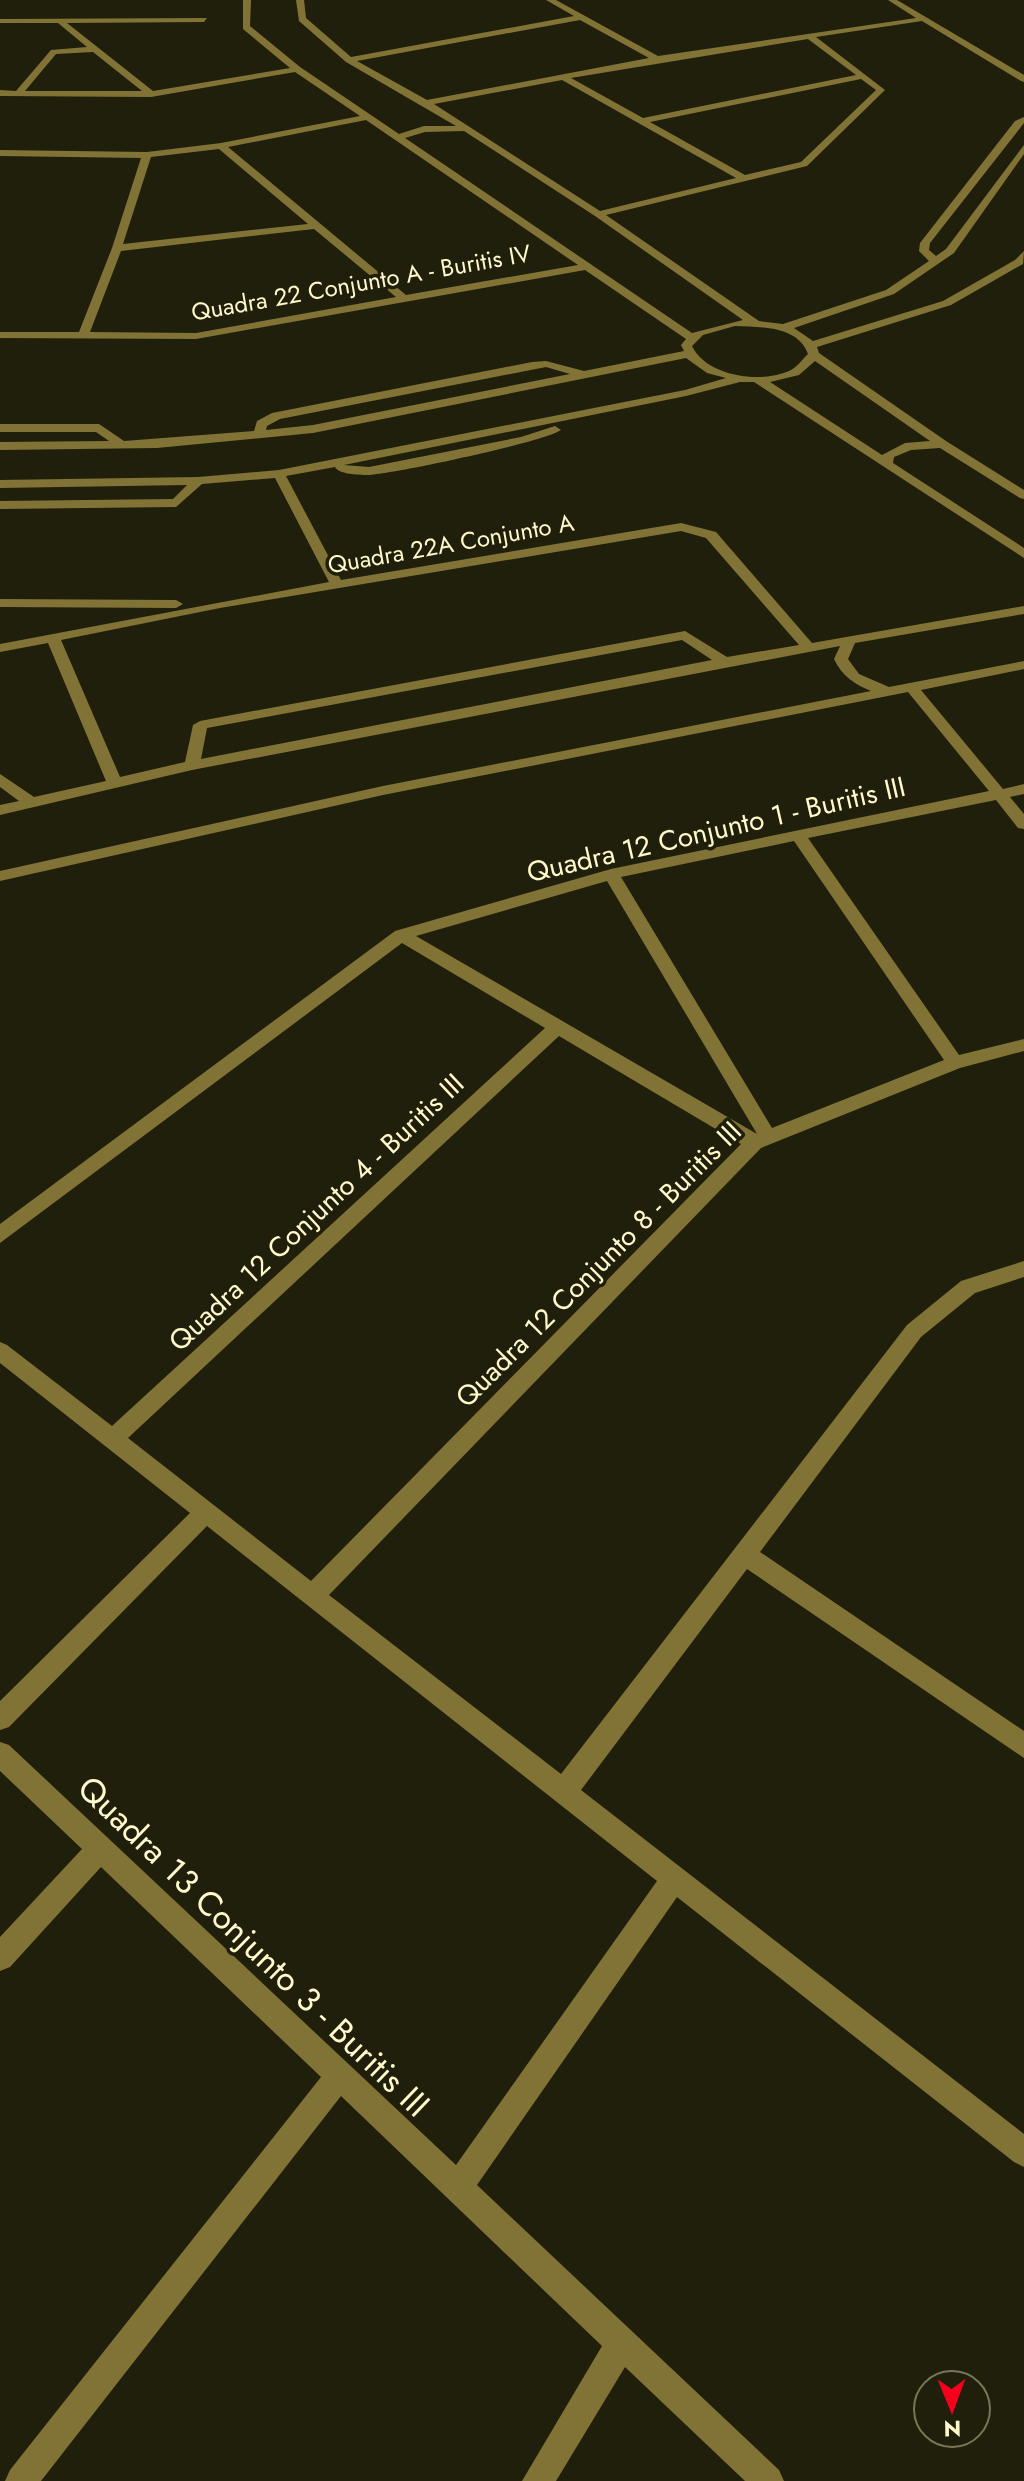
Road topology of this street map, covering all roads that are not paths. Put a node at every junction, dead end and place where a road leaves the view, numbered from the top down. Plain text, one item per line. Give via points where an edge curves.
1 (247, 0) edge
2 (300, 0) edge
3 (550, 0) edge
4 (892, 0) edge
5 (582, 17) junction
6 (922, 19) junction
7 (204, 20) dead end
8 (0, 21) edge
9 (61, 22) junction
10 (808, 35) junction
11 (96, 49) junction
12 (657, 59) junction
13 (349, 60) junction
14 (297, 69) junction
15 (562, 76) junction
16 (864, 76) junction
17 (1024, 79) edge
18 (0, 93) edge
19 (18, 93) junction
20 (151, 94) junction
21 (426, 103) junction
22 (369, 117) junction
23 (1024, 120) edge
24 (640, 121) junction
25 (467, 129) junction
26 (400, 137) junction
27 (221, 146) junction
28 (1024, 148) edge
29 (0, 153) edge
30 (147, 155) junction
31 (745, 179) junction
32 (598, 214) junction
33 (315, 226) junction
34 (117, 248) junction
35 (1022, 260) edge
36 (936, 261) junction
37 (584, 267) junction
38 (404, 299) junction
39 (755, 323) junction
40 (783, 328) junction
41 (0, 335) edge
42 (83, 336) junction
43 (691, 337) junction
44 (813, 350) junction
45 (687, 354) junction
46 (583, 375) junction
47 (740, 378) junction
48 (757, 379) junction
49 (0, 428) edge
50 (260, 435) junction
51 (942, 444) junction
52 (122, 445) junction
53 (0, 446) edge
54 (887, 466) junction
55 (279, 474) junction
56 (198, 481) junction
57 (0, 484) edge
58 (1024, 495) edge
59 (0, 505) edge
60 (1024, 554) edge
61 (337, 585) junction
62 (0, 603) edge
63 (220, 604) junction
64 (1024, 610) edge
65 (53, 637) junction
66 (850, 640) junction
67 (808, 647) junction
68 (0, 648) edge
69 (724, 662) junction
70 (1024, 665) edge
71 (912, 688) junction
72 (889, 692) junction
73 (192, 765) junction
74 (0, 779) edge
75 (114, 782) junction
76 (1024, 789) edge
77 (999, 794) junction
78 (30, 802) junction
79 (0, 810) edge
80 (1024, 824) edge
81 (798, 835) junction
82 (611, 874) junction
83 (0, 876) edge
84 (401, 935) junction
85 (558, 1027) junction
86 (1024, 1045) edge
87 (955, 1063) junction
88 (761, 1140) junction
89 (0, 1235) edge
90 (1024, 1269) edge
91 (0, 1351) edge
92 (112, 1439) junction
93 (206, 1512) junction
94 (743, 1553) junction
95 (313, 1595) junction
96 (0, 1718) edge
97 (1021, 1738) edge
98 (0, 1754) edge
99 (564, 1791) junction
100 (100, 1849) junction
101 (675, 1877) junction
102 (0, 1957) edge
103 (339, 2076) junction
104 (1024, 2152) edge
105 (457, 2189) junction
106 (621, 2344) junction
107 (21, 2481) edge
108 (538, 2481) edge
109 (768, 2481) edge

1 - 14 street via 246,27
2 - 13 street via 302,19
3 - 5 street
4 - 6 street
5 - 12 street
5 - 13 street
6 - 10 street
6 - 17 street
7 - 9 street
8 - 9 street
9 - 11 street
10 - 12 street
10 - 16 street
11 - 19 street via 54,52
11 - 20 street
12 - 15 street
13 - 21 street
14 - 20 street
14 - 22 street
15 - 21 street
15 - 24 street
16 - 24 street
16 - 31 street via 881,90 804,164
18 - 19 street
19 - 20 street
21 - 25 street
22 - 26 street
22 - 27 street
23 - 36 street via 925,243 924,251
24 - 31 street
25 - 26 street via 430,128
25 - 32 street
26 - 37 street
27 - 30 street
27 - 33 street
28 - 36 street via 950,251
29 - 30 street
30 - 34 street
31 - 32 street
32 - 39 street
33 - 34 street
33 - 38 street
34 - 42 street
35 - 44 street via 947,303
36 - 40 street via 890,292
37 - 38 street, Quadra 22 Conjunto A - Buritis IV
37 - 43 street
38 - 42 street, Quadra 22 Conjunto A - Buritis IV via 196,336
39 - 40 street
39 - 43 street via 717,326
40 - 44 street
41 - 42 street, Quadra 22 Conjunto A - Buritis IV
43 - 45 street
44 - 48 street via 809,365 797,372
44 - 51 street
45 - 46 street
45 - 47 street via 705,369
46 - 50 street
46 - 50 street via 532,365 276,416 261,424
47 - 48 street
47 - 55 street via 566,417 547,434 493,446 369,471 329,464
48 - 54 street
49 - 52 street via 99,428
50 - 52 street
51 - 54 street via 896,449 888,455
51 - 58 street
52 - 53 street
54 - 60 street
55 - 56 street
55 - 61 street
56 - 57 street
56 - 59 street via 176,503
61 - 63 street, Quadra 22A Conjunto A
61 - 67 street, Quadra 22A Conjunto A via 681,527 711,535
62 - 63 street
63 - 65 street, Quadra 22A Conjunto A
64 - 66 street
65 - 68 street, Quadra 22A Conjunto A
65 - 75 street
66 - 67 street
66 - 72 street via 841,659 844,667 864,684
67 - 69 street
69 - 73 street
69 - 73 street via 685,635 200,725
70 - 71 street
71 - 72 street
71 - 77 street
72 - 83 street via 193,829
73 - 75 street
74 - 78 street
75 - 78 street
76 - 77 street, Quadra 12 Conjunto 1 - Buritis III
77 - 80 street
77 - 81 street, Quadra 12 Conjunto 1 - Buritis III
78 - 79 street
81 - 82 street, Quadra 12 Conjunto 1 - Buritis III
81 - 87 street
82 - 84 street, Quadra 12 Conjunto 1 - Buritis III
82 - 88 street
84 - 85 street
84 - 89 street
85 - 88 street
85 - 92 street, Quadra 12 Conjunto 4 - Buritis III
86 - 87 street, Quadra 12 Conjunto 8 - Buritis III
87 - 88 street, Quadra 12 Conjunto 8 - Buritis III
88 - 95 street, Quadra 12 Conjunto 8 - Buritis III
90 - 94 street via 968,1287 914,1331
91 - 92 street
92 - 93 street
93 - 95 street
93 - 96 street
94 - 97 street
94 - 99 street
95 - 99 street
98 - 100 street, Quadra 13 Conjunto 3 - Buritis III
99 - 101 street
100 - 102 street
100 - 103 street, Quadra 13 Conjunto 3 - Buritis III
101 - 104 street
101 - 105 street
103 - 105 street, Quadra 13 Conjunto 3 - Buritis III
103 - 107 street
105 - 106 street, Quadra 13 Conjunto 3 - Buritis III
106 - 108 street
106 - 109 street, Quadra 13 Conjunto 3 - Buritis III

